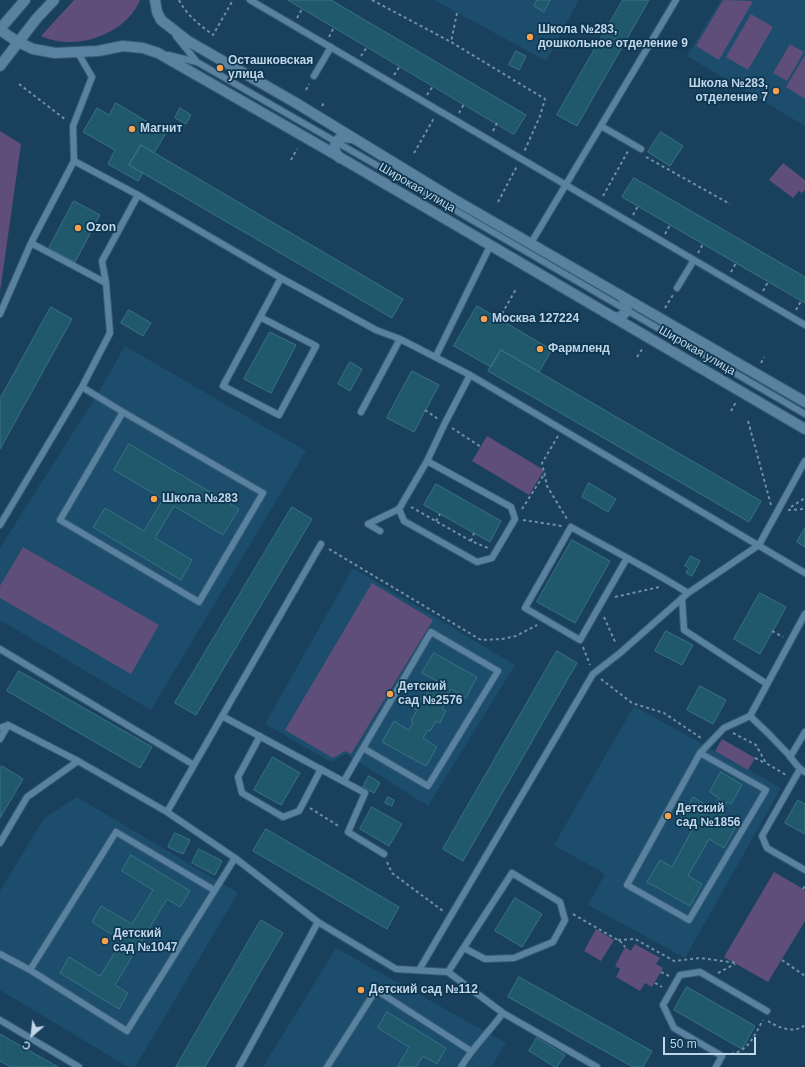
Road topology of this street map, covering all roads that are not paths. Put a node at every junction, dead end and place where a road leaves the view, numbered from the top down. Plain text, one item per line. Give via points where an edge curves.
1 (25, 0) edge
2 (54, 0) edge
3 (155, 0) edge
4 (250, 0) edge
5 (676, 0) edge
6 (168, 26) junction
7 (0, 29) edge
8 (18, 42) junction
9 (331, 47) junction
10 (78, 53) junction
11 (158, 53) junction
12 (198, 62) junction
13 (0, 66) edge
14 (314, 76) dead end
15 (602, 126) junction
16 (352, 138) junction
17 (336, 142) junction
18 (640, 149) road end
19 (340, 158) junction
20 (74, 161) junction
21 (566, 185) junction
22 (138, 194) junction
23 (31, 243) junction
24 (531, 244) junction
25 (490, 246) junction
26 (694, 260) junction
27 (281, 278) junction
28 (106, 283) junction
29 (677, 288) dead end
30 (622, 297) junction
31 (2, 305) edge
32 (627, 311) junction
33 (0, 314) edge
34 (611, 316) junction
35 (260, 317) junction
36 (805, 325) edge
37 (400, 339) junction
38 (436, 356) junction
39 (470, 375) junction
40 (82, 386) junction
41 (805, 402) edge
42 (123, 412) junction
43 (361, 412) dead end
44 (805, 414) edge
45 (805, 429) edge
46 (427, 461) junction
47 (805, 461) edge
48 (399, 509) junction
49 (0, 525) edge
50 (380, 531) dead end
51 (321, 544) road end
52 (759, 545) junction
53 (627, 558) junction
54 (805, 573) edge
55 (688, 593) junction
56 (682, 598) junction
57 (805, 614) edge
58 (0, 649) edge
59 (767, 684) junction
60 (222, 716) junction
61 (750, 716) junction
62 (8, 725) junction
63 (0, 728) edge
64 (805, 732) edge
65 (260, 736) junction
66 (0, 739) edge
67 (363, 748) junction
68 (700, 753) junction
69 (790, 757) junction
70 (78, 761) junction
71 (194, 765) junction
72 (322, 769) junction
73 (802, 771) edge
74 (344, 781) junction
75 (167, 812) junction
76 (0, 843) edge
77 (384, 854) road end
78 (235, 858) junction
79 (805, 870) edge
80 (214, 890) junction
81 (318, 922) junction
82 (464, 948) junction
83 (0, 954) edge
84 (30, 970) junction
85 (419, 970) junction
86 (448, 972) junction
87 (767, 1011) road end
88 (503, 1013) junction
89 (0, 1020) edge
90 (471, 1051) junction
91 (594, 1066) edge
92 (79, 1067) edge
93 (239, 1067) edge
94 (327, 1067) edge
95 (461, 1067) edge
96 (716, 1067) edge

1 - 7 main road
2 - 8 main road
3 - 6 main road, Широкая улица via 161,20
4 - 9 lane
5 - 15 lane
6 - 12 lane, Широкая улица
6 - 16 main road, Широкая улица via 188,41
7 - 8 main road, Широкая улица
8 - 10 main road, Широкая улица via 48,52
8 - 13 main road
9 - 14 lane
9 - 21 lane
10 - 11 main road, Широкая улица via 123,46
10 - 20 lane via 92,77 73,126
11 - 12 lane
11 - 19 main road, Широкая улица
12 - 17 lane, Широкая улица
15 - 18 lane
15 - 21 lane
16 - 17 main road via 343,137
16 - 24 main road, Широкая улица
17 - 19 main road via 335,151
17 - 32 lane, Широкая улица
19 - 25 main road, Широкая улица
20 - 22 lane
20 - 23 lane
21 - 24 lane
21 - 26 lane
22 - 27 lane
22 - 28 lane via 102,261
23 - 28 lane
23 - 31 lane
24 - 30 main road, Широкая улица
25 - 34 main road, Широкая улица
25 - 38 lane
26 - 29 lane
26 - 36 lane
27 - 35 lane
27 - 37 lane via 376,330
28 - 40 lane via 110,333
30 - 32 main road via 627,304
30 - 41 main road, Широкая улица
31 - 33 lane
32 - 34 main road via 619,318
32 - 44 lane, Широкая улица
34 - 45 main road, Широкая улица
35 - 35 lane via 223,386 279,415 316,346
37 - 38 lane
37 - 43 lane
38 - 39 lane
39 - 46 lane
39 - 52 lane
40 - 42 lane
40 - 49 lane
42 - 42 lane via 263,493 200,602 60,520
46 - 48 lane
46 - 48 lane via 511,507 515,519 492,558 478,562 404,521
47 - 52 lane
48 - 50 lane via 368,524
51 - 60 lane
52 - 54 lane
52 - 55 lane
53 - 53 lane via 580,640 525,608 571,527
53 - 55 lane
55 - 56 lane
56 - 59 lane via 684,630
56 - 85 lane via 620,654 593,674
57 - 59 lane
58 - 71 lane
59 - 61 lane
60 - 65 lane
60 - 71 lane
61 - 68 lane via 724,728
61 - 69 lane
62 - 63 lane
62 - 66 lane
62 - 70 lane
64 - 69 lane
65 - 72 lane
65 - 72 lane via 238,777 242,793 284,817 299,812
67 - 67 lane via 431,632 498,671 428,786
67 - 74 lane
68 - 68 lane via 766,790 689,920 627,885
69 - 73 lane
70 - 75 lane
70 - 76 lane via 27,797
71 - 75 lane
72 - 74 lane
73 - 79 lane via 794,780 762,836 768,848
74 - 77 lane via 365,793 348,832
75 - 78 lane
78 - 80 lane
78 - 81 lane
80 - 84 lane via 116,832
80 - 84 lane via 127,1031
81 - 85 lane via 396,969
81 - 93 lane
82 - 82 lane via 512,872 560,902 565,920 553,942 514,958 485,959
82 - 86 lane
83 - 84 lane
85 - 86 lane
86 - 88 lane
87 - 96 lane via 700,972 680,975 663,1004 674,1028 722,1056
88 - 90 lane
88 - 91 lane
89 - 92 lane
90 - 94 lane via 376,990
90 - 95 lane

